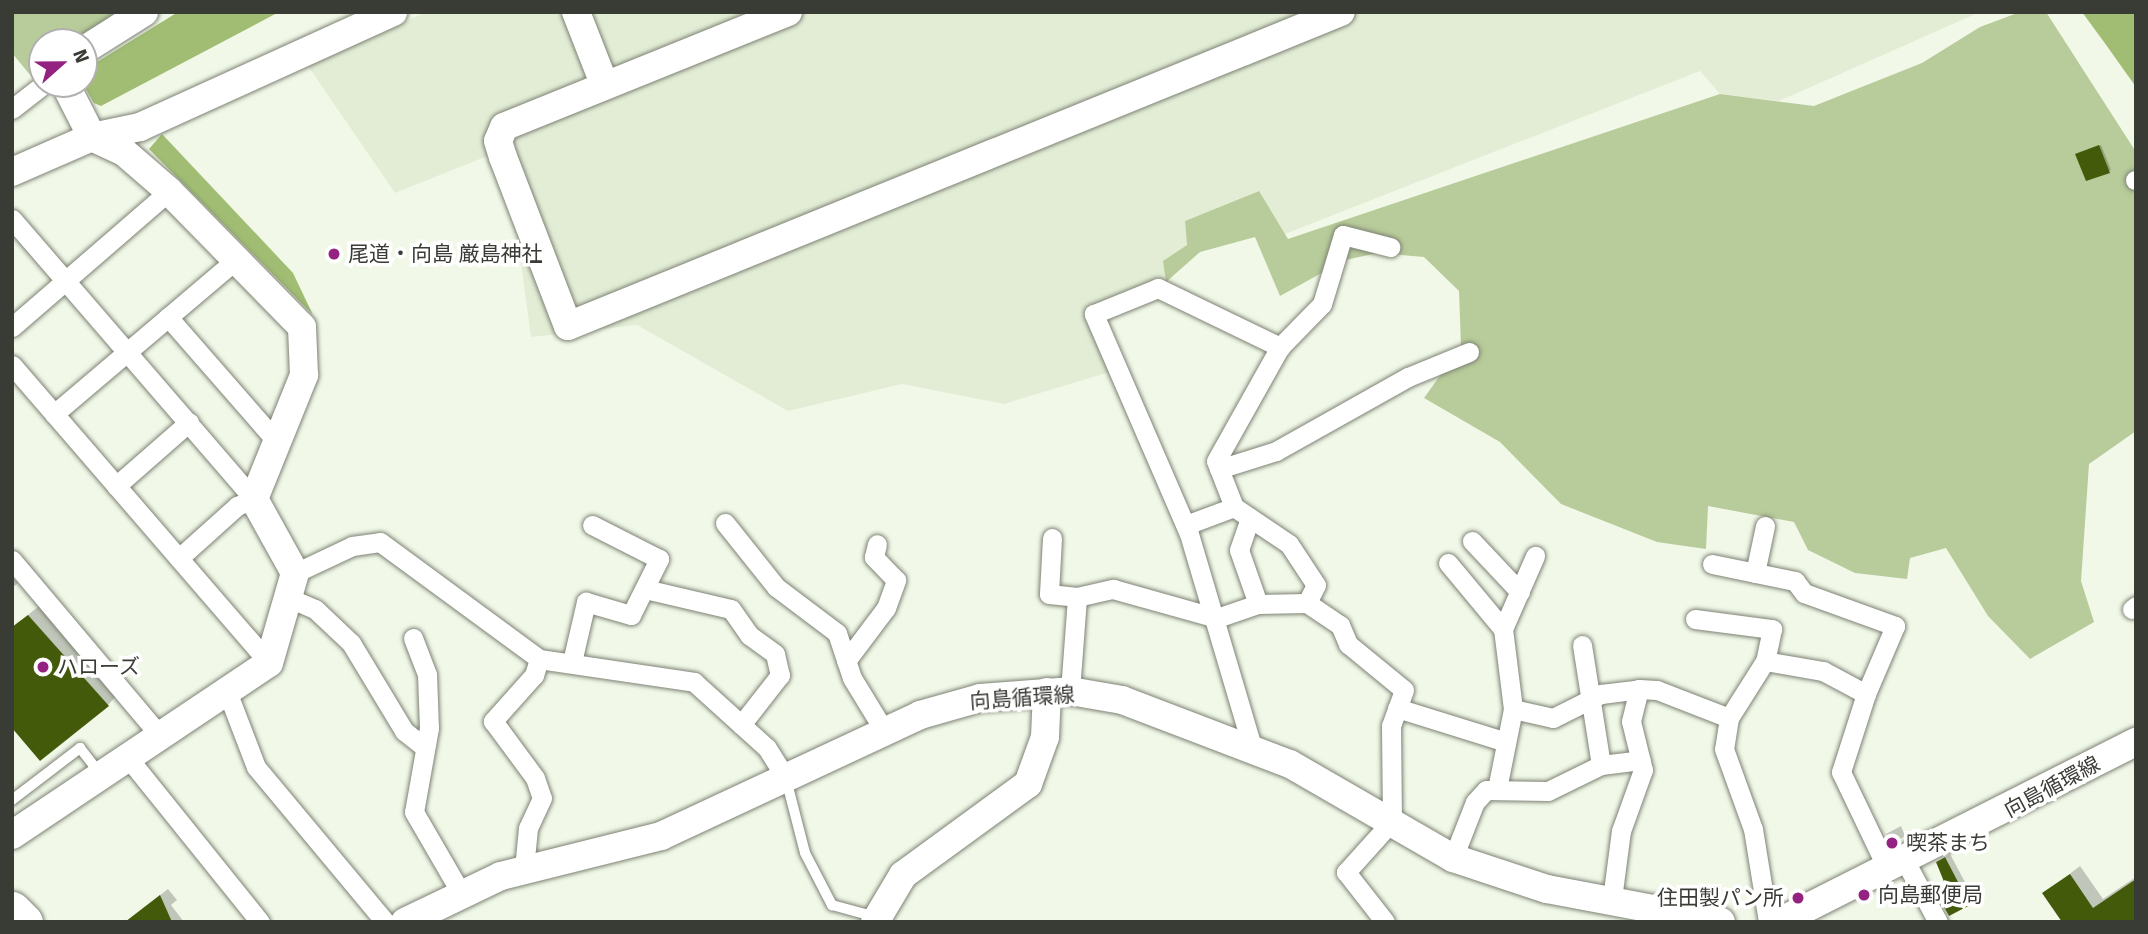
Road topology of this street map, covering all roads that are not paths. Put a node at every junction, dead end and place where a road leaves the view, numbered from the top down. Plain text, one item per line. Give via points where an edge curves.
1 (393, 12) edge
2 (576, 12) edge
3 (788, 12) edge
4 (1340, 12) edge
5 (141, 13) edge
6 (98, 41) edge
7 (605, 86) junction
8 (62, 98) edge
9 (92, 137) junction
10 (41, 156) junction
11 (12, 163) edge
12 (12, 172) edge
13 (169, 191) junction
14 (12, 219) edge
15 (1390, 247) dead end
16 (239, 257) junction
17 (65, 280) junction
18 (168, 317) junction
19 (12, 327) edge
20 (1280, 346) junction
21 (128, 350) junction
22 (1469, 352) dead end
23 (12, 365) edge
24 (54, 414) junction
25 (189, 422) junction
26 (277, 442) junction
27 (1219, 468) junction
28 (116, 486) junction
29 (254, 499) junction
30 (1242, 512) junction
31 (725, 523) dead end
32 (592, 525) dead end
33 (1186, 525) junction
34 (1765, 526) dead end
35 (1052, 538) dead end
36 (1472, 541) dead end
37 (877, 544) dead end
38 (1535, 556) dead end
39 (179, 558) junction
40 (12, 560) edge
41 (1448, 563) dead end
42 (1712, 564) dead end
43 (1755, 573) junction
44 (292, 586) junction
45 (645, 589) junction
46 (1520, 592) junction
47 (1077, 597) junction
48 (1307, 603) junction
49 (1258, 604) junction
50 (1217, 618) junction
51 (1695, 619) dead end
52 (1503, 629) junction
53 (413, 638) dead end
54 (1582, 645) dead end
55 (540, 659) junction
56 (846, 661) junction
57 (1765, 661) junction
58 (572, 662) junction
59 (269, 663) junction
60 (1639, 689) junction
61 (1058, 692) junction
62 (228, 694) junction
63 (1866, 694) junction
64 (1588, 700) junction
65 (1398, 708) junction
66 (1513, 709) junction
67 (1729, 718) junction
68 (741, 725) junction
69 (885, 732) junction
70 (161, 737) junction
71 (1506, 742) junction
72 (2136, 742) edge
73 (422, 746) junction
74 (1253, 750) junction
75 (129, 759) junction
76 (1641, 760) junction
77 (1601, 765) junction
78 (102, 777) junction
79 (786, 779) junction
80 (1497, 789) junction
81 (12, 800) edge
82 (1392, 821) junction
83 (12, 835) edge
84 (1453, 858) junction
85 (1896, 864) junction
86 (523, 869) junction
87 (461, 893) junction
88 (1612, 899) junction
89 (12, 910) edge
90 (876, 920) edge
91 (24, 922) edge
92 (260, 922) edge
93 (385, 922) edge
94 (405, 922) edge
95 (1385, 922) edge
96 (1721, 922) edge
97 (1768, 922) edge
98 (1779, 922) edge
99 (1938, 922) edge

1 - 9 street via 140,127
2 - 7 street
3 - 7 street
4 - 7 street via 568,326 498,141 504,127
5 - 6 street
8 - 9 street
9 - 10 street
9 - 13 street via 124,152
10 - 11 street
10 - 12 street
13 - 16 street
13 - 17 street
14 - 17 street
15 - 20 street via 1343,235 1322,304
16 - 18 street
16 - 26 street via 302,327 304,375
17 - 19 street
17 - 21 street
18 - 21 street
18 - 26 street
20 - 27 street via 1216,461
20 - 33 street via 1158,288 1094,314
21 - 24 street
21 - 25 street
22 - 27 street via 1408,377 1276,451
23 - 24 street
24 - 28 street
25 - 28 street
25 - 29 street
26 - 29 street
27 - 30 street
28 - 39 street
29 - 39 street via 237,506
29 - 44 street
30 - 33 street
30 - 48 street via 1289,544 1316,585
30 - 49 street via 1239,550
31 - 56 street via 776,587 836,633
32 - 45 street via 659,559
33 - 50 street
34 - 43 street
35 - 47 street via 1049,594
36 - 46 street
37 - 56 street via 874,557 897,580 886,608
38 - 46 street
39 - 59 street
40 - 70 street
41 - 52 street
42 - 43 street
43 - 63 street via 1795,581 1804,593 1895,625
44 - 55 street via 352,546 380,542
44 - 59 street
44 - 73 street via 351,643 404,731
45 - 58 street via 631,615 586,602
45 - 68 street via 731,609 749,635 775,654 780,675
46 - 52 street
47 - 50 street via 1112,589
47 - 61 street
48 - 49 street
48 - 65 street via 1340,625 1348,645 1404,690
49 - 50 street
50 - 74 street
51 - 57 street via 1772,629
52 - 66 street
53 - 73 street via 427,674 429,728
54 - 64 street
55 - 58 street
55 - 86 street via 534,676 493,721 535,778 542,798 528,828
56 - 69 street
57 - 63 street via 1823,671
57 - 67 street
58 - 68 street via 694,682
59 - 62 street
60 - 64 street
60 - 67 street
60 - 76 street via 1631,721
61 - 69 street, 向島循環線 via 954,704
61 - 74 street, 向島循環線 via 1122,700
61 - 90 street via 1028,784 903,875
62 - 70 street
62 - 93 street via 256,768
63 - 85 street via 1841,772
64 - 66 street via 1553,718
64 - 77 street
65 - 71 street
65 - 82 street via 1391,726
66 - 71 street
67 - 97 street via 1724,749 1753,829
68 - 79 street via 767,748
69 - 79 street, 向島循環線
70 - 75 street
71 - 80 street
72 - 85 street, 向島循環線
73 - 87 street via 414,812
74 - 82 street, 向島循環線 via 1332,783
75 - 78 street
75 - 92 street
76 - 77 street
76 - 88 street
77 - 80 street via 1548,792
78 - 81 lane via 80,748
78 - 83 street
79 - 86 street, 向島循環線 via 642,844
79 - 90 lane via 805,853 832,905
80 - 84 street via 1475,802
82 - 84 street, 向島循環線
82 - 95 street via 1346,872
84 - 88 street, 向島循環線 via 1547,890
85 - 98 street, 向島循環線
85 - 99 street
86 - 87 street, 向島循環線
87 - 94 street, 向島循環線
88 - 96 street, 向島循環線
89 - 91 highway

